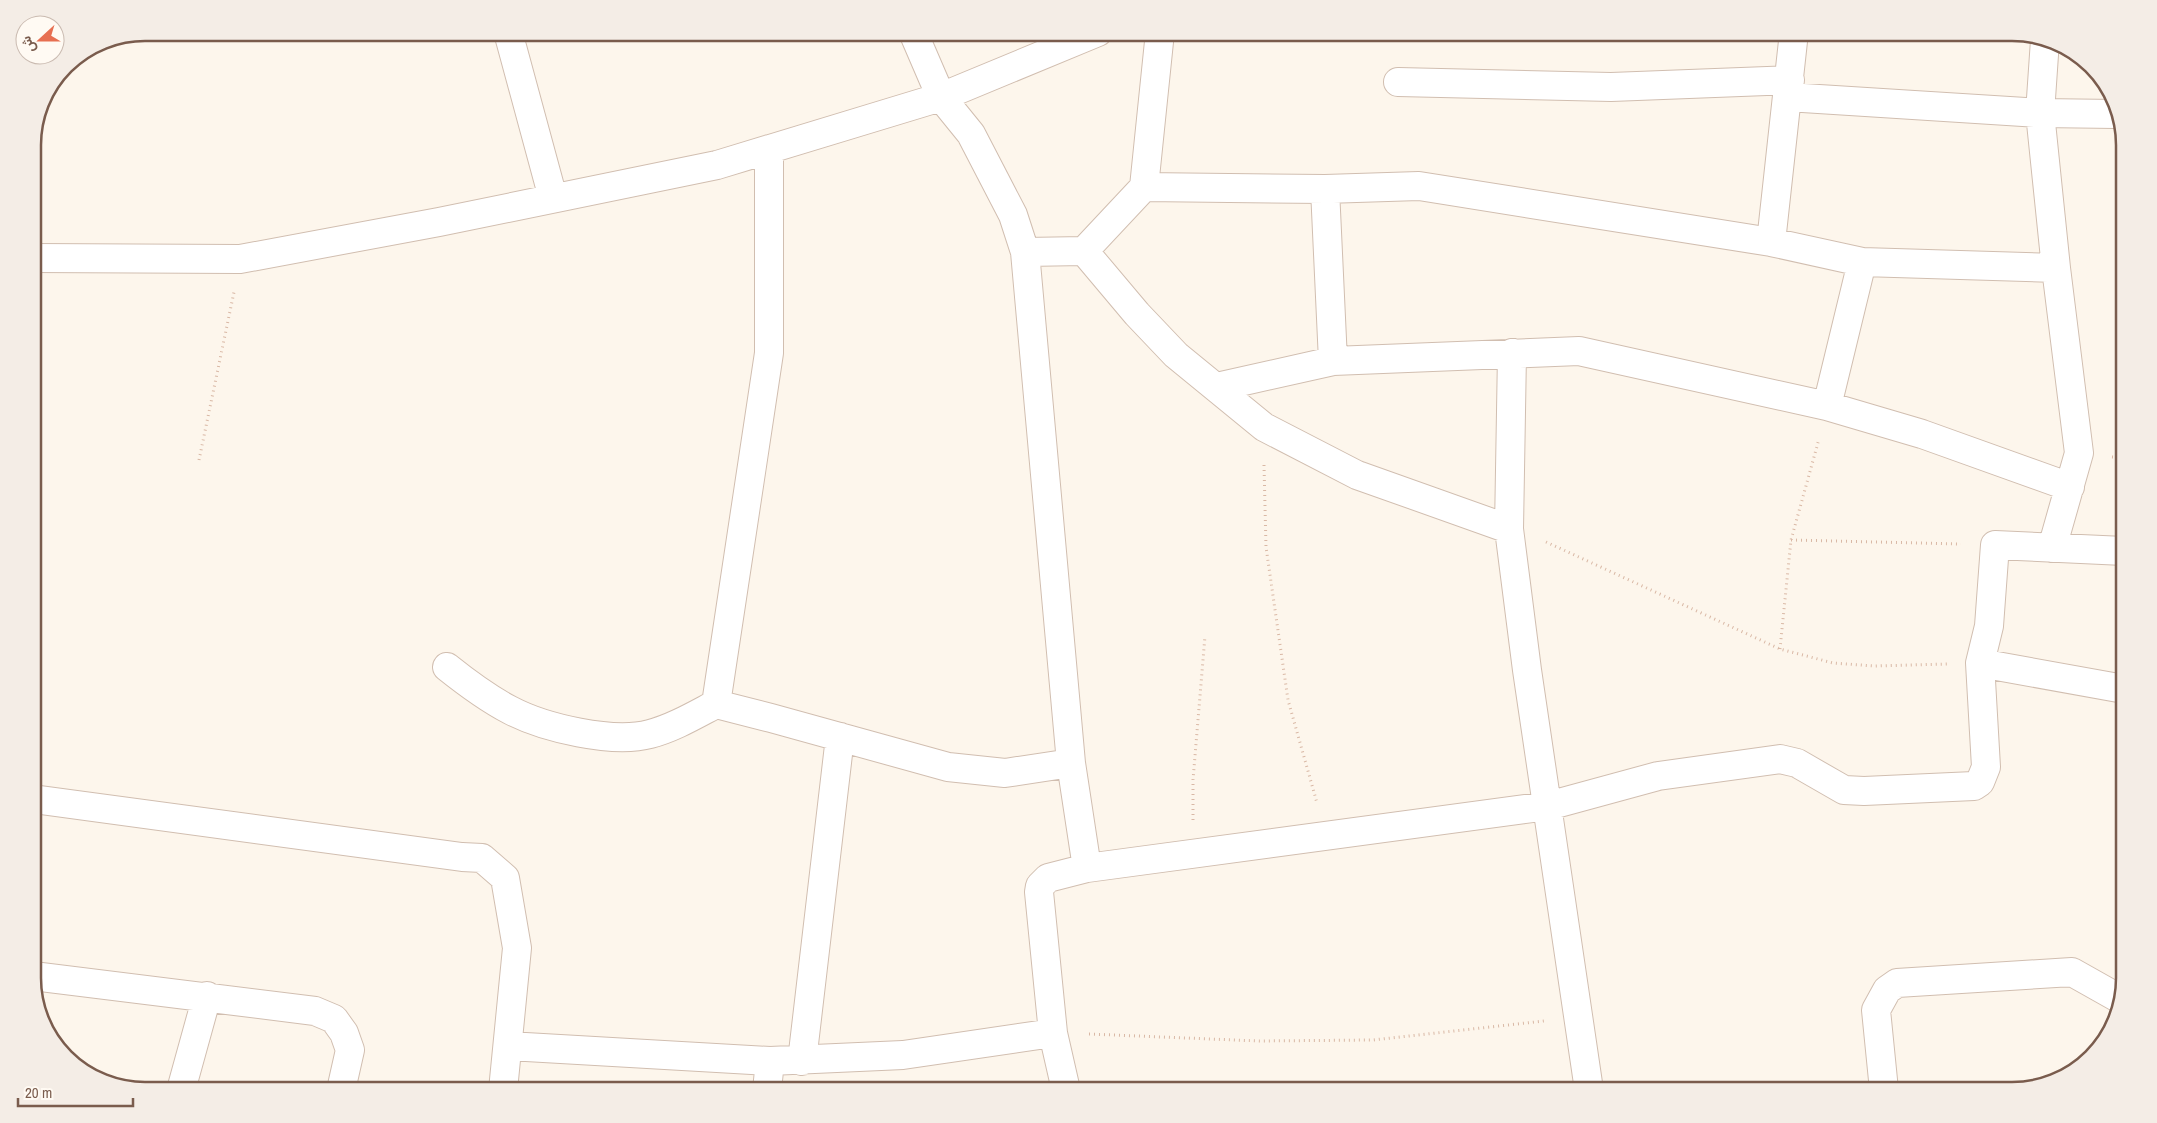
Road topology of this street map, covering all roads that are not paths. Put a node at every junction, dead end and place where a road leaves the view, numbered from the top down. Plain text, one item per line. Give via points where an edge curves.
1 (510, 41) edge
2 (917, 41) edge
3 (1071, 41) edge
4 (1159, 41) edge
5 (1793, 41) edge
6 (2044, 47) edge
7 (1398, 82) dead end
8 (1788, 88) junction
9 (941, 97) junction
10 (2040, 113) junction
11 (2111, 114) edge
12 (769, 149) junction
13 (1144, 187) junction
14 (1325, 189) junction
15 (553, 198) junction
16 (1771, 242) junction
17 (1084, 251) junction
18 (1025, 252) junction
19 (41, 258) edge
20 (1862, 262) junction
21 (2056, 268) junction
22 (1512, 353) junction
23 (1333, 360) junction
24 (1217, 387) junction
25 (1827, 406) junction
26 (2070, 487) junction
27 (1509, 529) junction
28 (2052, 548) junction
29 (2116, 551) edge
30 (1980, 663) junction
31 (447, 667) dead end
32 (2116, 688) edge
33 (716, 704) junction
34 (840, 737) junction
35 (1070, 763) junction
36 (41, 800) edge
37 (1548, 806) junction
38 (1088, 868) junction
39 (41, 977) edge
40 (207, 996) junction
41 (2114, 996) edge
42 (1053, 1033) junction
43 (508, 1046) junction
44 (802, 1060) junction
45 (770, 1061) junction
46 (182, 1082) edge
47 (344, 1082) edge
48 (504, 1082) edge
49 (769, 1082) edge
50 (1064, 1082) edge
51 (1588, 1082) edge
52 (1883, 1082) edge

1 - 15 street
2 - 9 street
3 - 9 street
4 - 13 street
5 - 8 street
6 - 10 street
7 - 8 street
8 - 10 street
8 - 16 street
9 - 12 street
9 - 18 street via 971,134 1014,216
10 - 11 street
10 - 21 street
12 - 15 street via 717,165
12 - 33 street via 769,353
13 - 14 street
13 - 17 street
14 - 16 street via 1419,186
14 - 23 street
15 - 19 street via 240,259
16 - 20 street
17 - 18 street
17 - 24 street via 1176,355
18 - 35 street
20 - 21 street
20 - 25 street
21 - 26 street via 2079,453
22 - 23 street
22 - 25 street via 1579,351
22 - 27 street
23 - 24 street
24 - 27 street via 1264,427 1357,475
25 - 26 street via 1922,434
26 - 28 street
27 - 37 street
28 - 29 street
28 - 30 street via 1995,544 1989,626
30 - 32 street
30 - 37 street via 1986,767 1980,782 1974,786 1844,790 1798,763 1780,759 1658,776
31 - 33 street via 476,690 512,711 600,737 649,734 682,722
33 - 34 street
34 - 35 street via 958,768 1005,773
34 - 44 street
35 - 38 street
36 - 43 street via 482,858 505,878 517,948
37 - 38 street
37 - 51 street
38 - 42 street via 1054,875 1040,886
39 - 40 street
40 - 46 street
40 - 47 street via 315,1011 334,1019 350,1050
41 - 52 street via 2072,972 1897,983 1887,990 1876,1010
42 - 44 street via 904,1055
42 - 50 street
43 - 45 street
43 - 48 street
44 - 45 street
45 - 49 street

